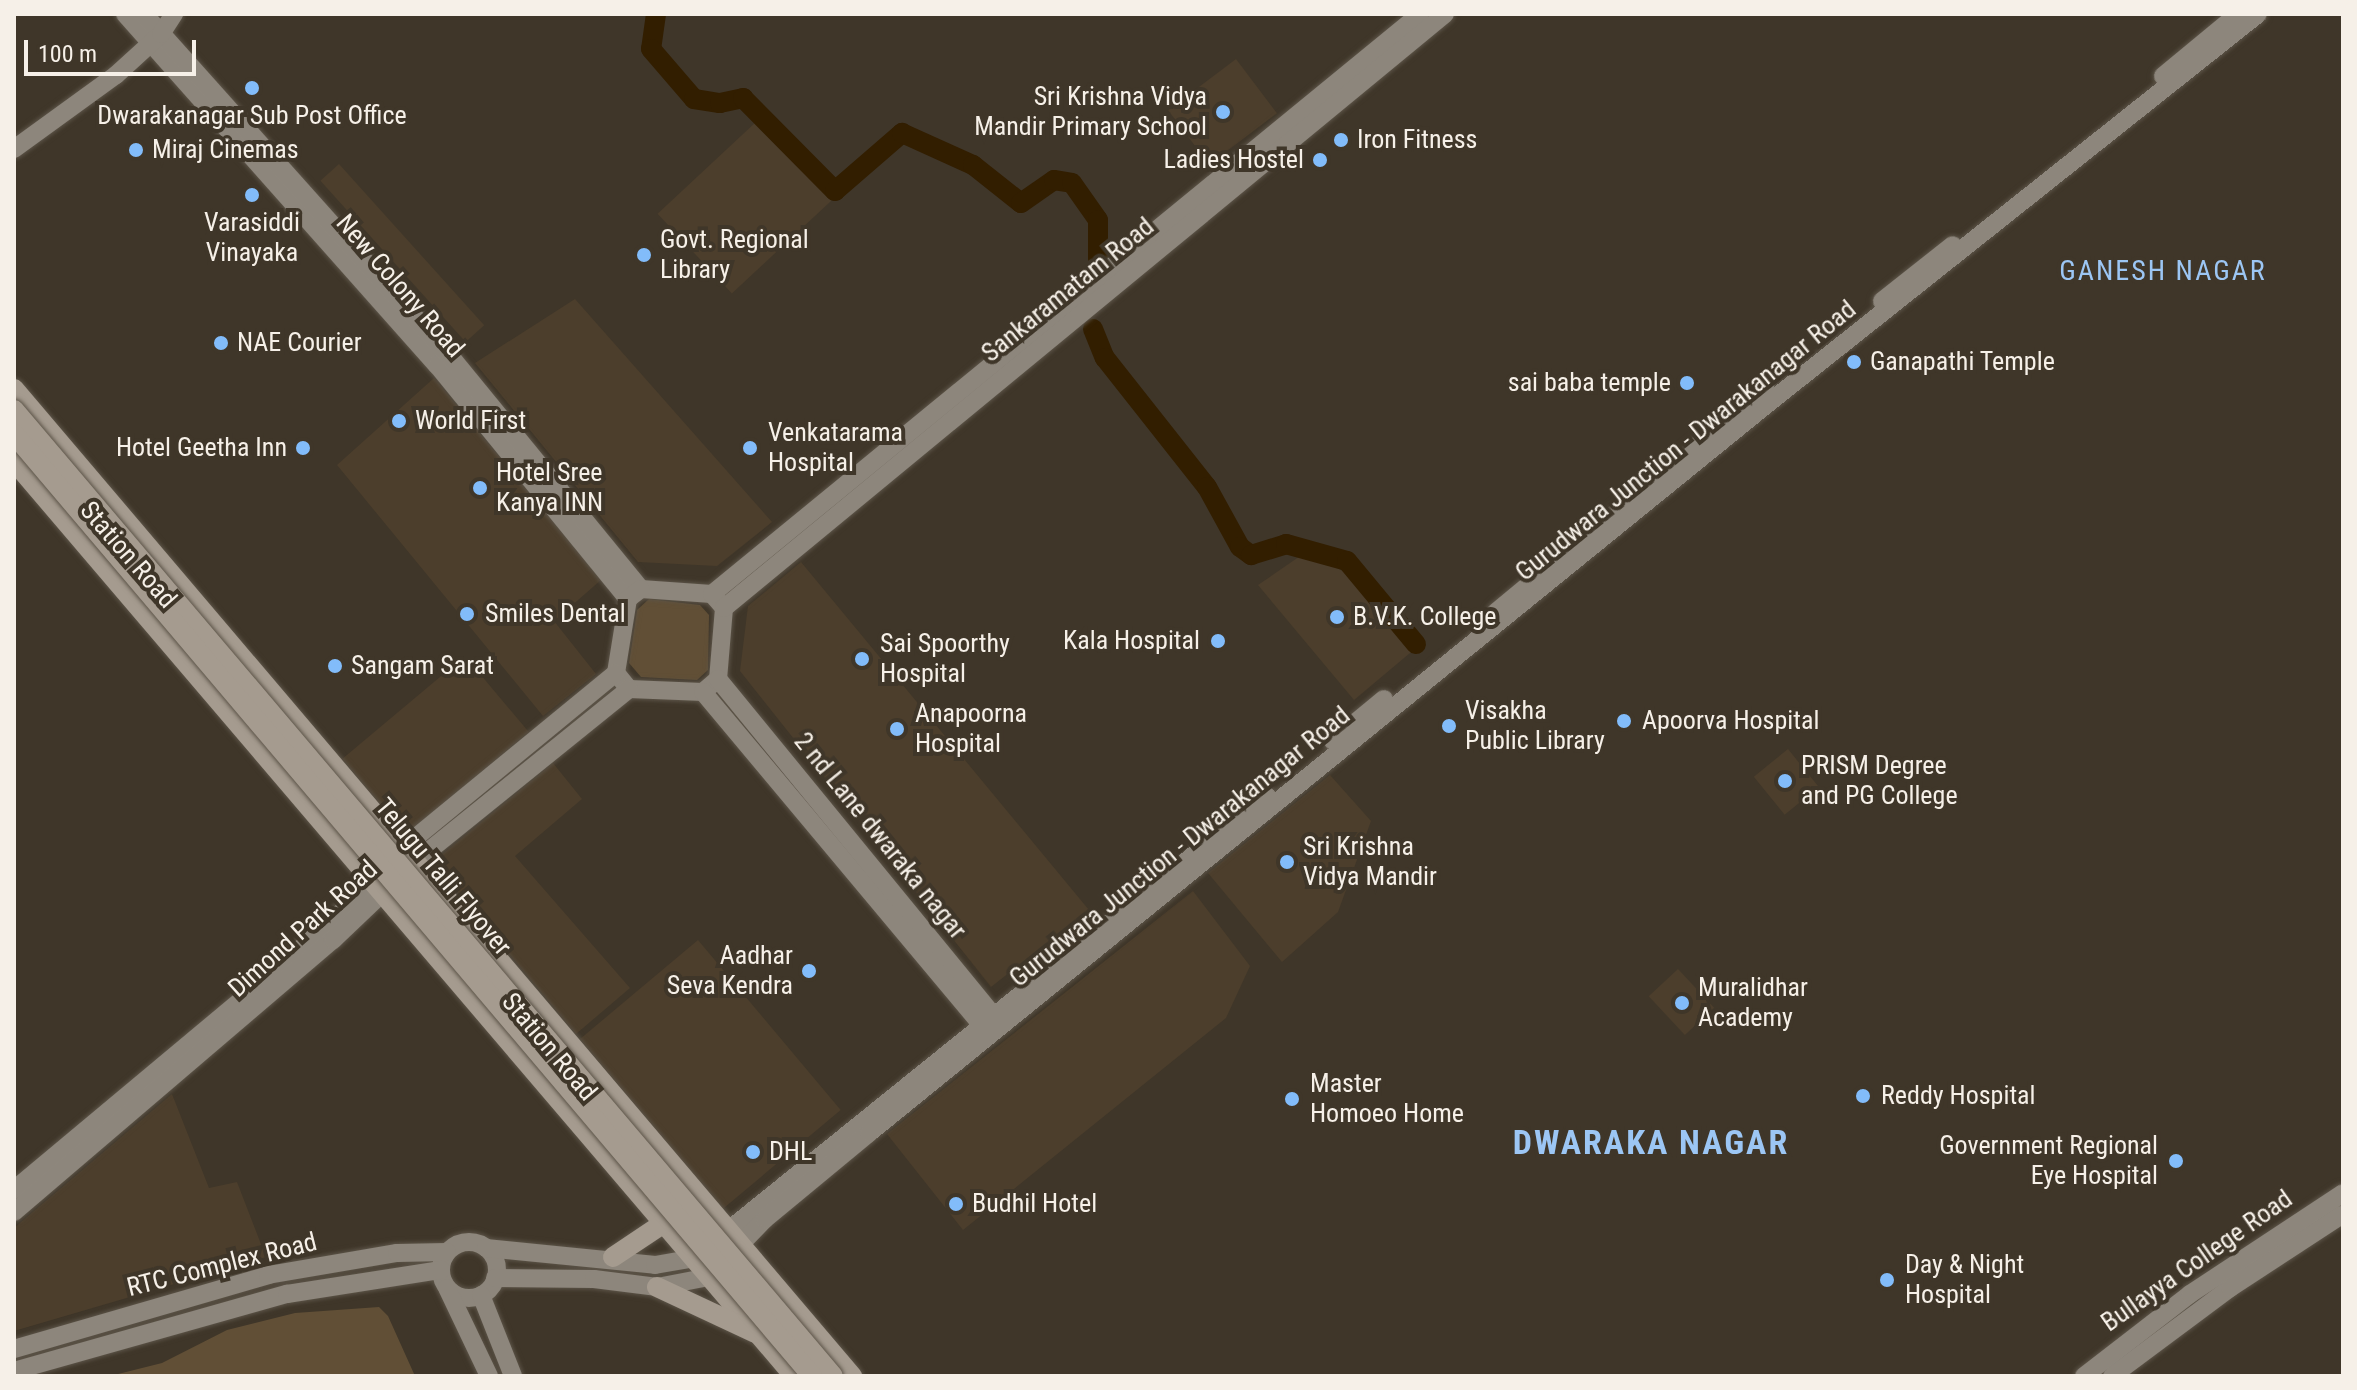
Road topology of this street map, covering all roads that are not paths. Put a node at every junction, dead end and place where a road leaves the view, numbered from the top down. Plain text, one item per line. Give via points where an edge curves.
1 (125, 14) edge
2 (174, 14) edge
3 (1420, 14) edge
4 (1445, 14) edge
5 (2238, 14) edge
6 (2258, 14) edge
7 (152, 27) edge
8 (14, 135) edge
9 (14, 149) edge
10 (14, 389) edge
11 (14, 410) edge
12 (14, 434) edge
13 (14, 461) edge
14 (635, 594) junction
15 (718, 601) junction
16 (616, 673) junction
17 (718, 679) junction
18 (629, 689) junction
19 (703, 692) junction
20 (410, 854) junction
21 (381, 886) junction
22 (991, 1024) junction
23 (14, 1190) edge
24 (2343, 1193) edge
25 (14, 1212) edge
26 (2343, 1214) edge
27 (664, 1223) junction
28 (732, 1238) junction
29 (486, 1248) junction
30 (447, 1252) junction
31 (613, 1257) junction
32 (694, 1258) junction
33 (709, 1277) junction
34 (495, 1278) junction
35 (444, 1279) junction
36 (657, 1287) junction
37 (481, 1295) junction
38 (758, 1334) junction
39 (14, 1349) edge
40 (14, 1371) edge
41 (489, 1376) edge
42 (513, 1376) edge
43 (794, 1376) edge
44 (812, 1376) edge
45 (833, 1376) edge
46 (852, 1376) edge
47 (2084, 1376) edge
48 (2112, 1376) edge

1 - 7 main road, New Colony Road
2 - 7 main road
3 - 15 main road, Sankaramatam Road
4 - 15 main road, Sankaramatam Road
5 - 22 main road, Gurudwara Junction - Dwarakanagar Road
6 - 22 main road, Gurudwara Junction - Dwarakanagar Road
7 - 8 main road via 110,67
7 - 9 main road via 102,87
7 - 14 main road, New Colony Road
10 - 20 main road
11 - 45 main road, Telugu Talli Flyover, bridge
12 - 44 main road, Telugu Talli Flyover, bridge
13 - 21 main road, Station Road
14 - 15 main road
14 - 16 main road
15 - 17 main road
16 - 18 main road
16 - 20 main road, Dimond Park Road
17 - 19 main road
17 - 22 main road, 2 nd Lane dwaraka nagar
18 - 19 main road
18 - 20 main road, Dimond Park Road
19 - 22 main road, 2 nd Lane dwaraka nagar
20 - 21 main road, Dimond Park Road
20 - 28 main road
21 - 23 main road, Dimond Park Road
21 - 25 main road, Dimond Park Road
21 - 27 main road, Station Road
22 - 28 main road, Gurudwara Junction - Dwarakanagar Road
24 - 47 main road, Bullayya College Road via 2190,1294
26 - 48 main road, Bullayya College Road via 2230,1288
27 - 31 main road
27 - 32 main road, Station Road
28 - 32 main road, RTC Complex Road
28 - 33 main road
28 - 46 main road
29 - 30 main road, RTC Complex Road via 462,1242
29 - 31 main road, RTC Complex Road
29 - 34 main road via 496,1262
30 - 35 main road
30 - 39 main road, RTC Complex Road via 397,1253 268,1275
31 - 32 main road, RTC Complex Road via 655,1265
32 - 33 main road, Station Road
33 - 36 main road
33 - 38 main road, Station Road
34 - 36 main road via 594,1279
34 - 37 main road
35 - 37 main road, RTC Complex Road via 463,1297
35 - 40 main road, RTC Complex Road via 261,1300
35 - 41 main road
36 - 38 main road
37 - 42 main road
38 - 43 main road, Station Road

